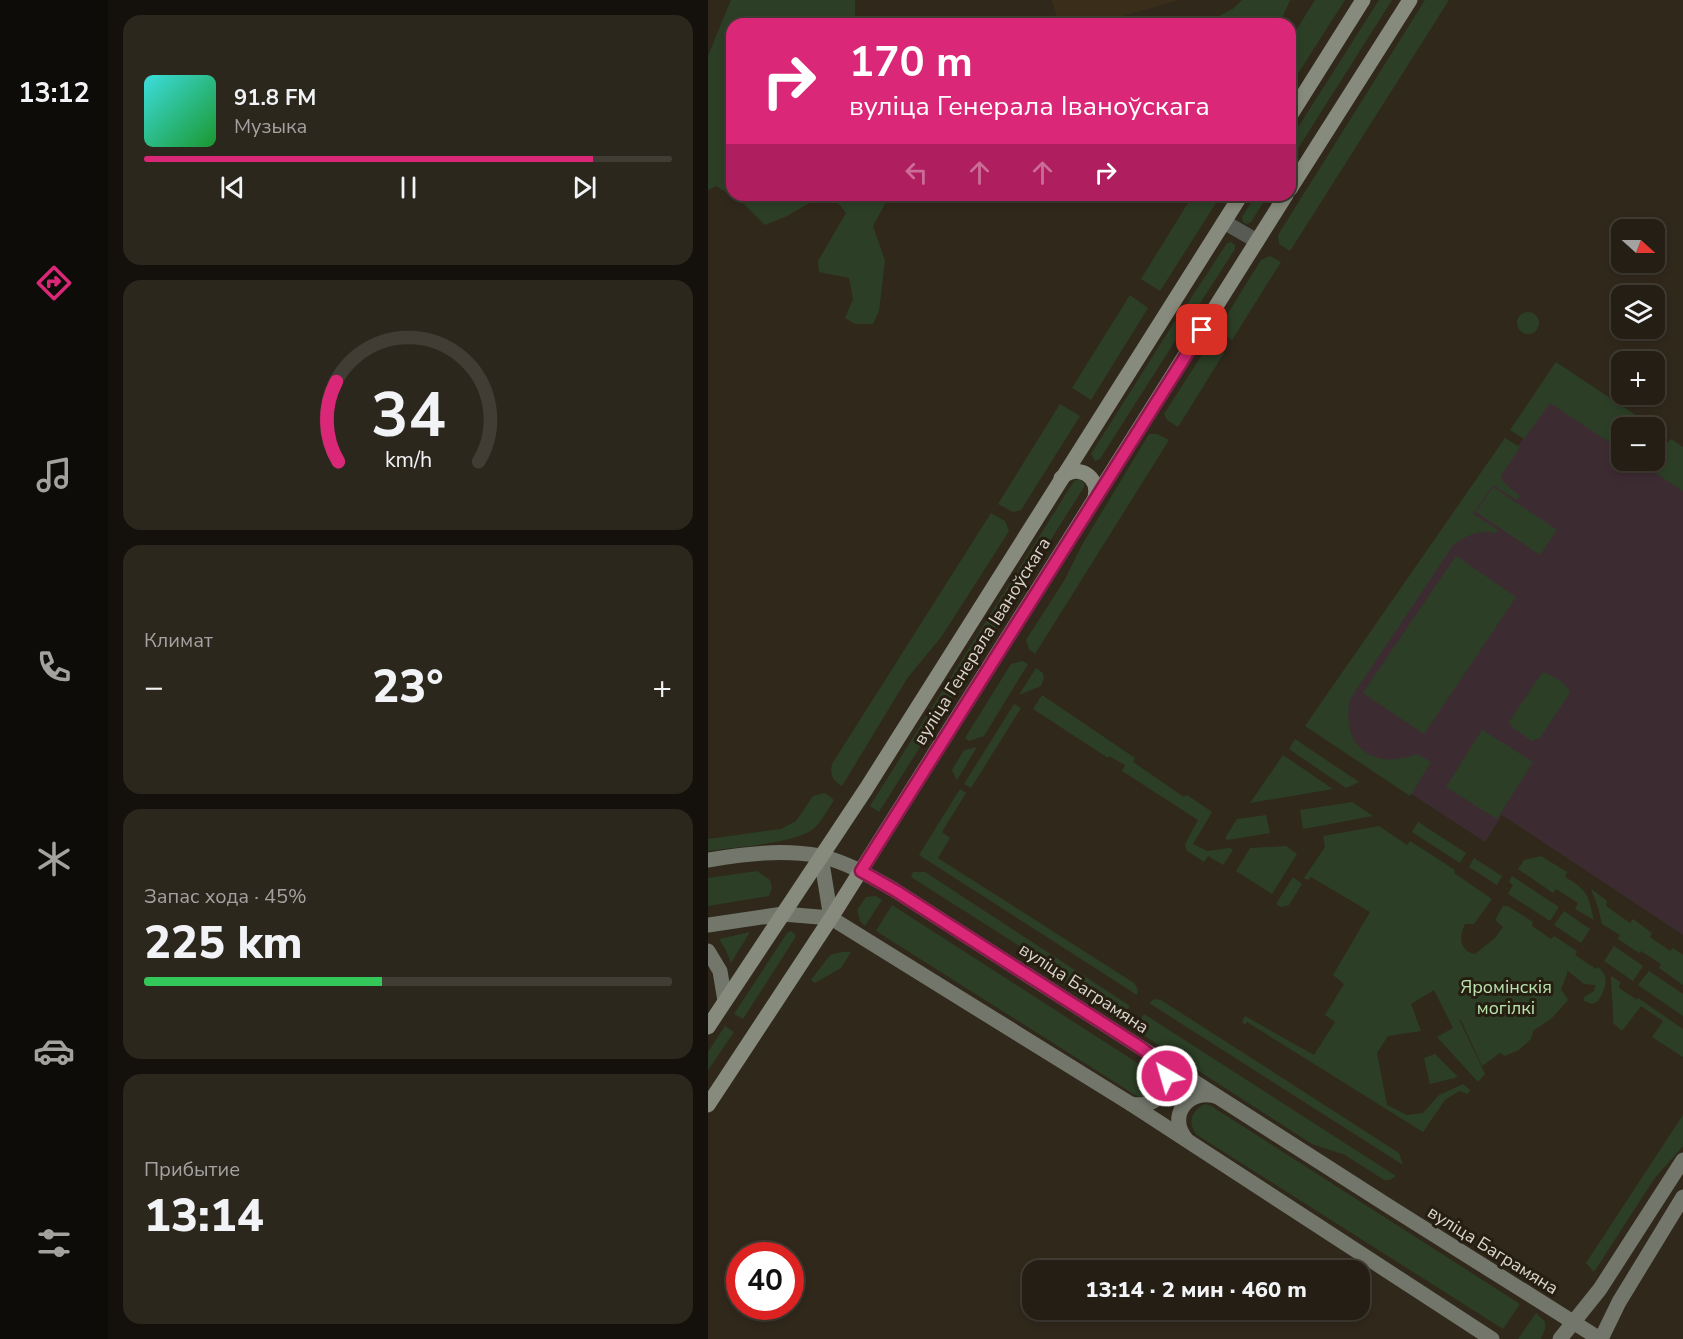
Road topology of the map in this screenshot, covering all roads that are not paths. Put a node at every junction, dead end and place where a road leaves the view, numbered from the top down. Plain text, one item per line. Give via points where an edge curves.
1 (1363, 0) edge
2 (1410, 0) edge
3 (1296, 107) edge
4 (1296, 180) edge
5 (1237, 201) edge
6 (1282, 201) edge
7 (1224, 222) junction
8 (1257, 241) junction
9 (1082, 445) junction
10 (1115, 466) junction
11 (1061, 478) junction
12 (1095, 498) junction
13 (821, 856) junction
14 (708, 860) edge
15 (861, 871) junction
16 (783, 914) junction
17 (831, 918) junction
18 (708, 925) edge
19 (708, 951) edge
20 (725, 1001) junction
21 (708, 1027) edge
22 (1158, 1059) junction
23 (1220, 1099) junction
24 (708, 1104) edge
25 (1131, 1104) junction
26 (1193, 1144) junction
27 (1683, 1160) edge
28 (1683, 1197) edge
29 (1573, 1323) junction
30 (1492, 1339) edge
31 (1560, 1339) edge
32 (1601, 1339) edge

1 - 3 main road
2 - 4 main road
5 - 7 main road, вуліца Генерала Іваноўскага
6 - 8 main road, вуліца Генерала Іваноўскага
7 - 8 street
7 - 9 main road, вуліца Генерала Іваноўскага
8 - 10 main road, вуліца Генерала Іваноўскага
9 - 10 main road via 1083,457 1090,466 1100,470
9 - 11 main road, вуліца Генерала Іваноўскага
10 - 12 main road, вуліца Генерала Іваноўскага
11 - 12 main road via 1073,471 1086,473 1094,481
11 - 13 main road, вуліца Генерала Іваноўскага via 937,679
12 - 15 main road, вуліца Генерала Іваноўскага
13 - 14 street, вуліца Баграмяна via 751,853
13 - 15 street, вуліца Баграмяна
13 - 16 main road, вуліца Генерала Іваноўскага
13 - 17 street
15 - 17 main road, вуліца Генерала Іваноўскага
15 - 22 street, вуліца Баграмяна
16 - 17 street
16 - 18 street
16 - 20 main road, вуліца Генерала Іваноўскага
17 - 24 main road, вуліца Генерала Іваноўскага
17 - 25 street
19 - 20 street via 720,970
20 - 21 main road, вуліца Генерала Іваноўскага
22 - 23 street, вуліца Баграмяна
22 - 25 street via 1167,1076 1162,1094 1145,1105
23 - 26 street via 1201,1094 1184,1103 1180,1129
23 - 29 street, вуліца Баграмяна
25 - 26 street
26 - 30 street
27 - 29 street
28 - 32 street
29 - 31 street
29 - 32 street, вуліца Баграмяна

